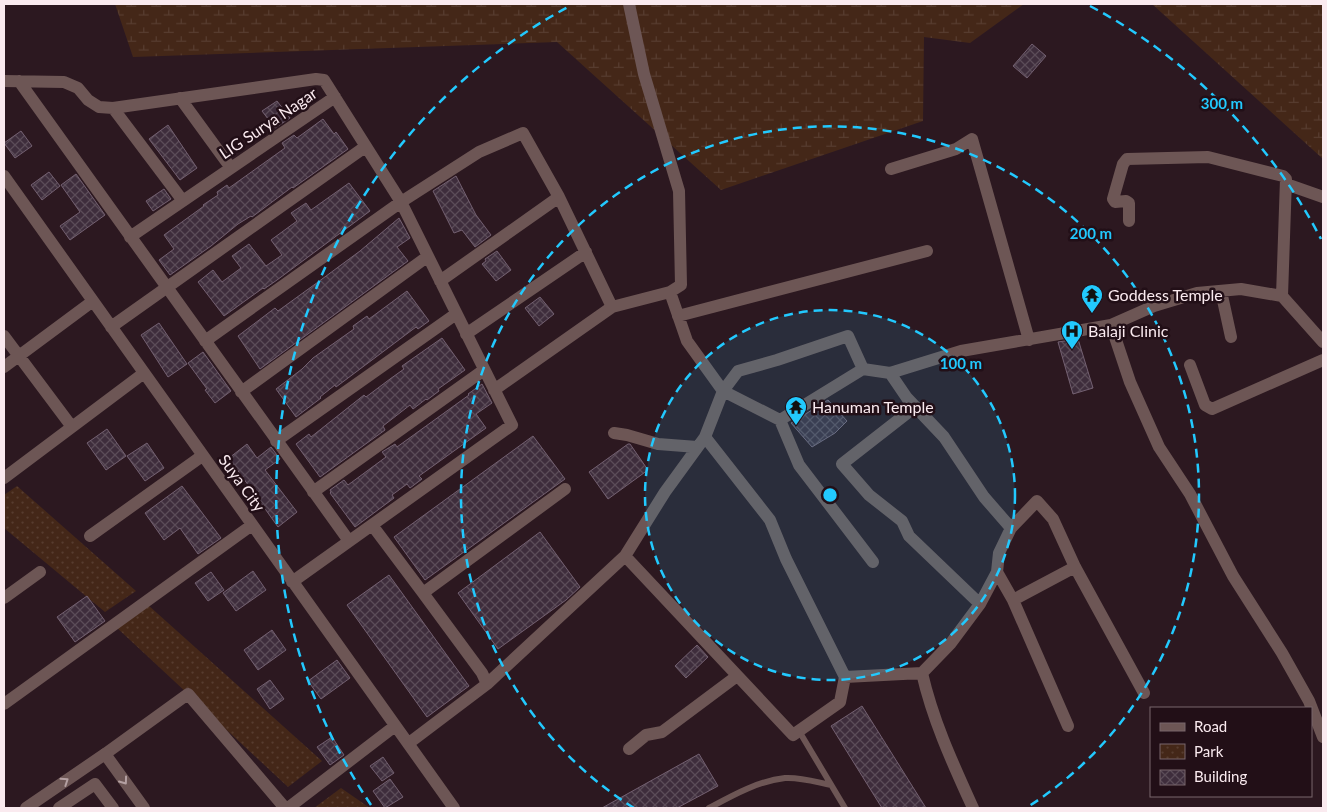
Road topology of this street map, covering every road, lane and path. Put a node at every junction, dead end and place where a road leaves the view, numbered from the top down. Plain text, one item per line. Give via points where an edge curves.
1 (629, 5) edge
2 (4, 81) edge
3 (19, 81) junction
4 (335, 97) junction
5 (180, 98) junction
6 (113, 108) junction
7 (365, 147) junction
8 (231, 168) junction
9 (891, 168) dead end
10 (4, 176) edge
11 (1286, 184) junction
12 (559, 197) junction
13 (1323, 197) edge
14 (182, 201) junction
15 (401, 202) junction
16 (1129, 221) dead end
17 (130, 237) junction
18 (927, 251) dead end
19 (586, 252) junction
20 (427, 257) junction
21 (440, 282) junction
22 (166, 288) junction
23 (1221, 291) junction
24 (670, 292) junction
25 (1282, 296) junction
26 (93, 301) junction
27 (612, 306) junction
28 (456, 314) junction
29 (678, 316) junction
30 (1111, 325) junction
31 (111, 327) junction
32 (466, 334) junction
33 (4, 336) edge
34 (1231, 337) dead end
35 (1030, 340) junction
36 (205, 341) junction
37 (1323, 342) edge
38 (19, 356) junction
39 (1323, 360) edge
40 (1190, 365) dead end
41 (4, 367) edge
42 (863, 369) junction
43 (484, 370) junction
44 (144, 373) junction
45 (890, 373) junction
46 (494, 390) junction
47 (723, 391) junction
48 (241, 392) junction
49 (916, 407) junction
50 (780, 420) junction
51 (72, 427) junction
52 (614, 433) dead end
53 (276, 441) junction
54 (701, 442) junction
55 (202, 456) junction
56 (4, 478) edge
57 (565, 489) dead end
58 (313, 492) junction
59 (252, 525) junction
60 (372, 525) junction
61 (1011, 528) junction
62 (90, 536) dead end
63 (349, 542) junction
64 (625, 556) junction
65 (873, 562) dead end
66 (1075, 567) junction
67 (40, 572) dead end
68 (997, 572) junction
69 (292, 582) junction
70 (423, 593) junction
71 (4, 598) edge
72 (1013, 600) junction
73 (980, 604) junction
74 (922, 673) junction
75 (737, 676) junction
76 (845, 677) junction
77 (487, 684) junction
78 (1144, 693) dead end
79 (4, 704) edge
80 (1311, 707) edge
81 (1312, 709) edge
82 (395, 726) junction
83 (1068, 726) dead end
84 (799, 731) junction
85 (1323, 737) edge
86 (409, 743) junction
87 (629, 749) dead end
88 (105, 754) junction
89 (831, 785) junction
90 (26, 808) edge
91 (59, 808) edge
92 (113, 808) edge
93 (144, 808) edge
94 (286, 808) edge
95 (454, 808) edge
96 (709, 808) edge
97 (845, 808) edge
98 (973, 808) edge

1 - 24 street via 644,74 679,191 681,285
2 - 3 street
3 - 6 street via 64,82 78,88 88,100 99,106
3 - 17 street
4 - 5 street via 324,80 316,79
4 - 7 street, LIG Surya Nagar
4 - 8 street, LIG Surya Nagar
5 - 6 street
5 - 8 street
6 - 14 street
7 - 15 street, LIG Surya Nagar
7 - 22 street
8 - 14 street, LIG Surya Nagar
9 - 35 street via 956,149 972,139
10 - 26 street, Suya City
11 - 13 street
11 - 16 street via 1283,176 1208,157 1126,159 1113,199 1128,203
11 - 25 street
12 - 15 street via 523,133 478,152
12 - 19 street
12 - 21 street
14 - 17 street, LIG Surya Nagar
15 - 20 street, LIG Surya Nagar
15 - 36 street
17 - 22 street
18 - 29 street
19 - 27 street
19 - 32 street
20 - 21 street, LIG Surya Nagar
20 - 48 street
21 - 28 street, LIG Surya Nagar
22 - 31 street
22 - 36 street
23 - 25 street via 1241,289
23 - 30 street via 1154,306
23 - 34 street
24 - 27 street
24 - 29 street
25 - 37 street
26 - 31 street, Suya City
26 - 38 street
27 - 46 street
28 - 32 street, LIG Surya Nagar
28 - 53 street
29 - 47 street via 687,341
30 - 35 street
30 - 80 street via 1130,382 1159,447 1190,494 1233,576
31 - 44 street, Suya City
32 - 43 street, LIG Surya Nagar
33 - 38 street
35 - 45 street via 961,351
36 - 48 street
38 - 41 street
38 - 51 street
39 - 40 street via 1212,409 1206,405
42 - 45 street
42 - 47 street via 848,336 738,371
42 - 50 street
43 - 46 street, LIG Surya Nagar
43 - 58 street
44 - 51 street
44 - 55 street, Suya City
45 - 49 street
46 - 60 street, LIG Surya Nagar via 512,425
47 - 50 street
47 - 54 street
48 - 53 street
49 - 61 street via 944,437 984,497
49 - 73 street via 842,464 869,495 902,521 910,536
50 - 65 street via 799,465
51 - 56 street
52 - 54 street via 658,444
53 - 58 street
54 - 64 street
54 - 76 street via 770,520
55 - 59 street, Suya City
55 - 62 street
57 - 70 street
58 - 63 street
59 - 69 street, Suya City
59 - 79 street
60 - 63 street, LIG Surya Nagar
60 - 70 street
61 - 66 street via 1037,501 1053,519
61 - 68 street via 999,553
63 - 69 street, LIG Surya Nagar
64 - 75 street
64 - 77 street
66 - 72 street
66 - 78 street
67 - 71 street
68 - 72 street
68 - 73 street
69 - 82 street, Suya City
70 - 77 street
72 - 83 street
73 - 74 street via 951,643
74 - 76 street
74 - 98 street via 948,754
75 - 84 street via 793,735
75 - 87 street via 662,732 646,735
76 - 84 street via 840,702
77 - 86 street
81 - 85 street
82 - 86 street, Suya City
82 - 94 street
84 - 89 lane
86 - 95 street, Suya City
90 -> 88 street
88 -> 93 street
88 - 94 street via 188,694
89 - 96 lane via 786,778 733,794
89 - 97 lane
91 - 92 street via 95,784

